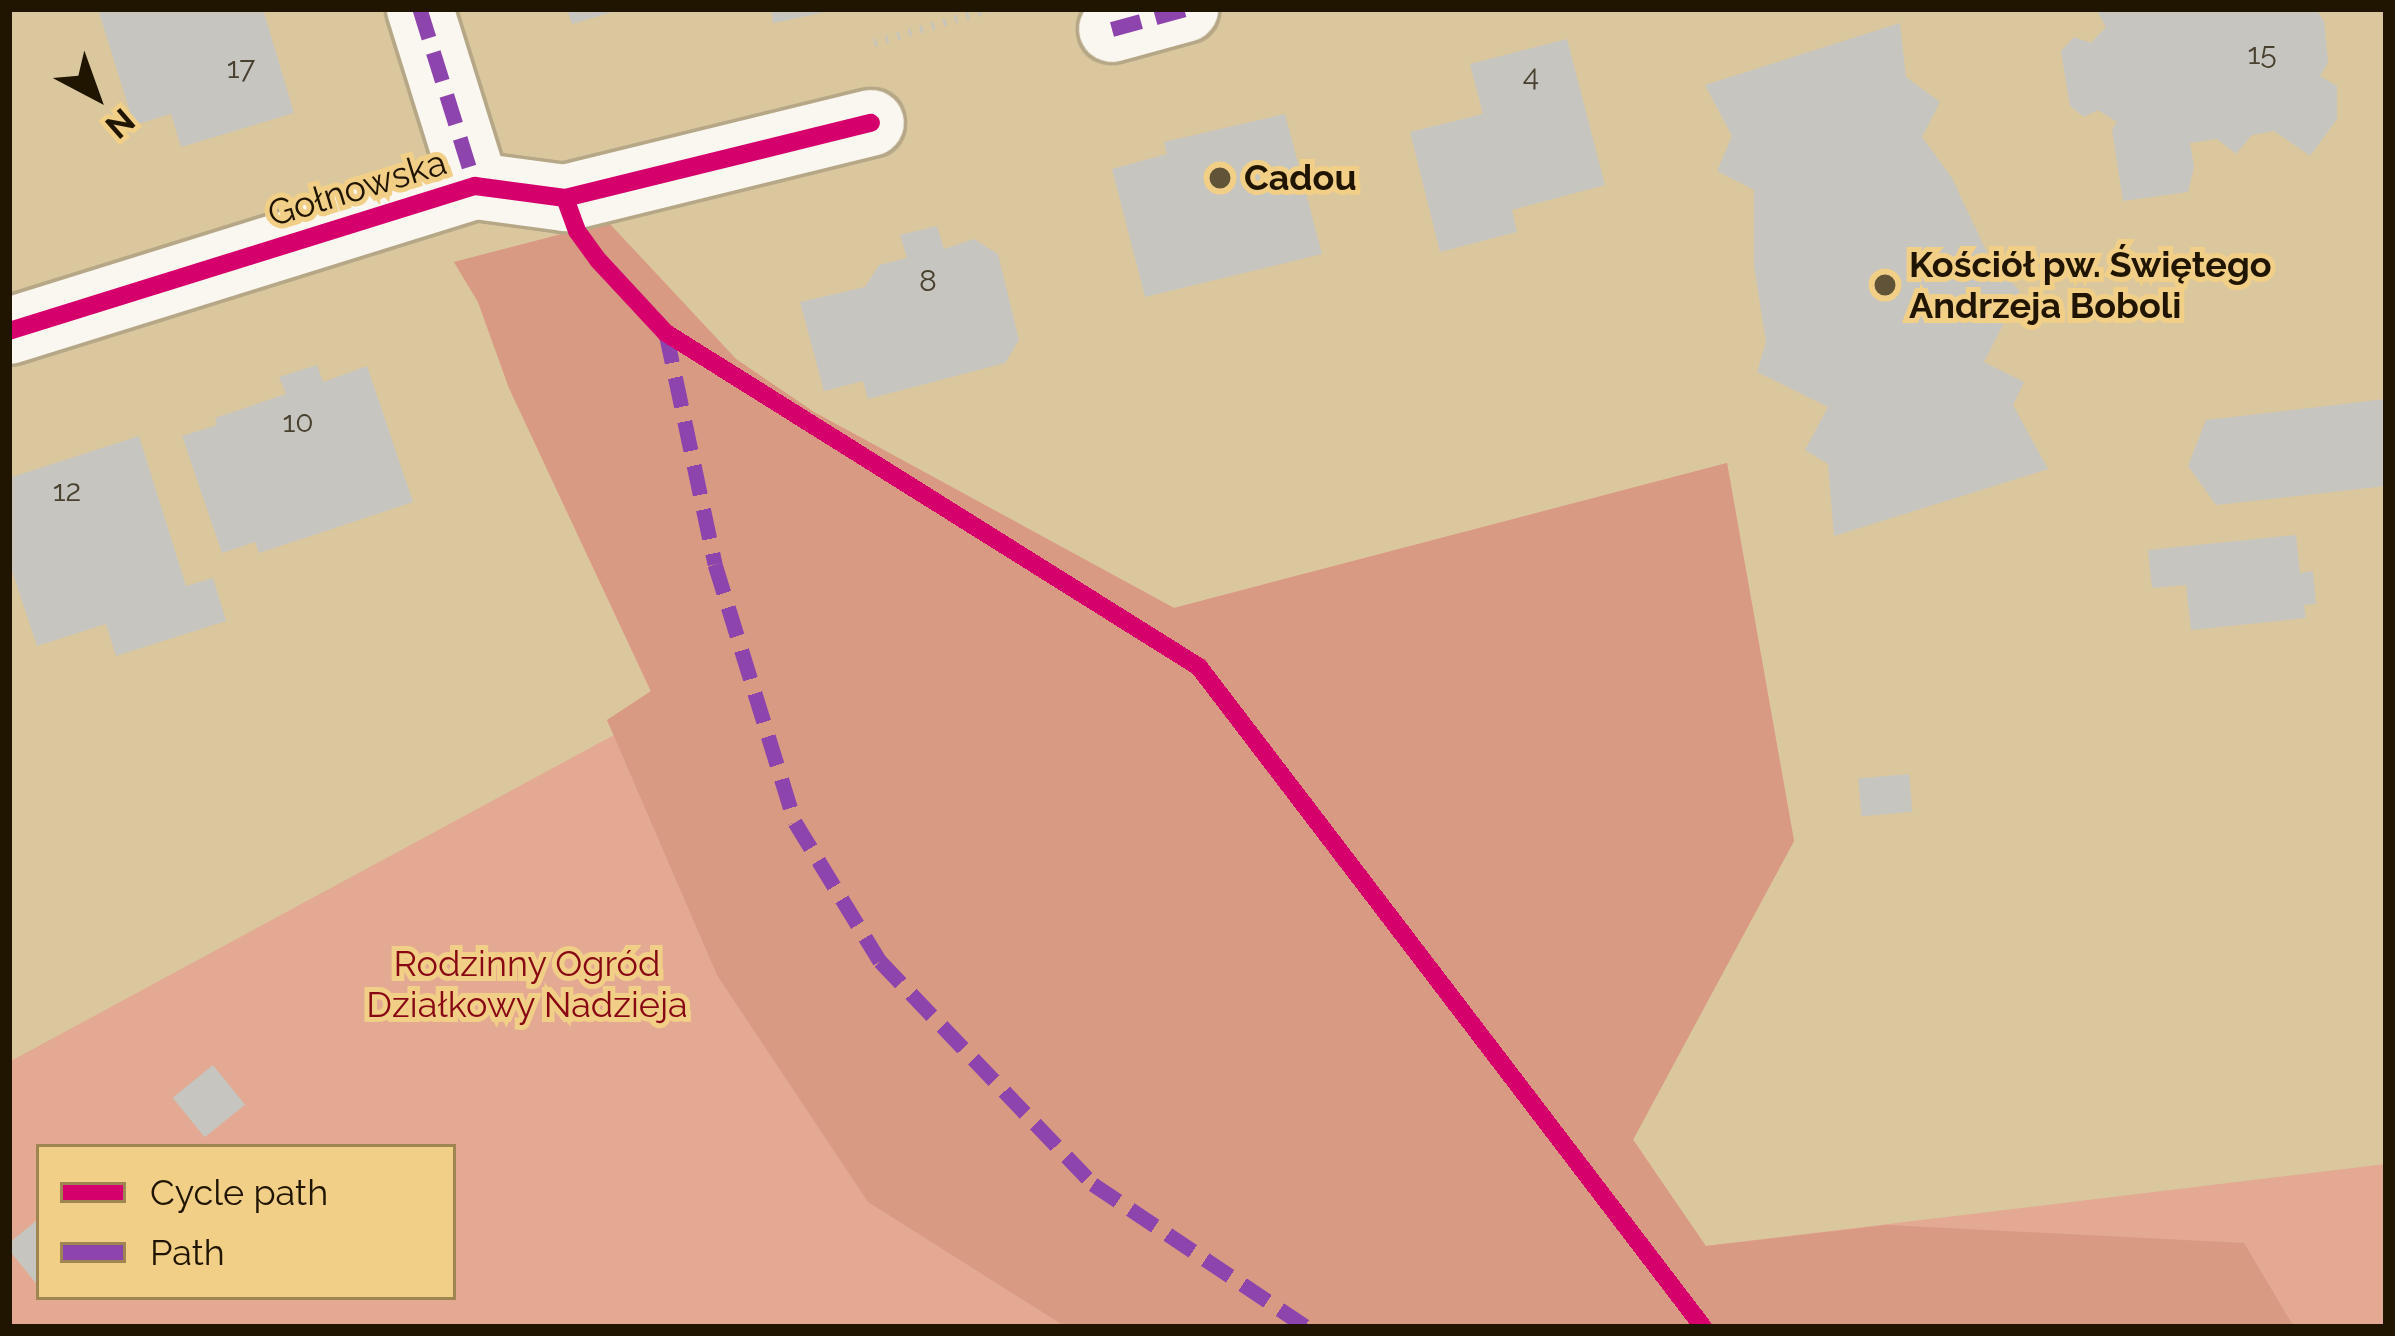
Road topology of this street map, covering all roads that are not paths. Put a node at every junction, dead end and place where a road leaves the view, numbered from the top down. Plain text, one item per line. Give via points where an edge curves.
1 (420, 9) edge
2 (1185, 9) edge
3 (1112, 29) dead end
4 (871, 123) dead end
5 (475, 186) junction
6 (9, 332) edge

1 - 5 street
2 - 3 street
4 - 5 street, Gołnowska via 565,198
5 - 6 street, Gołnowska

